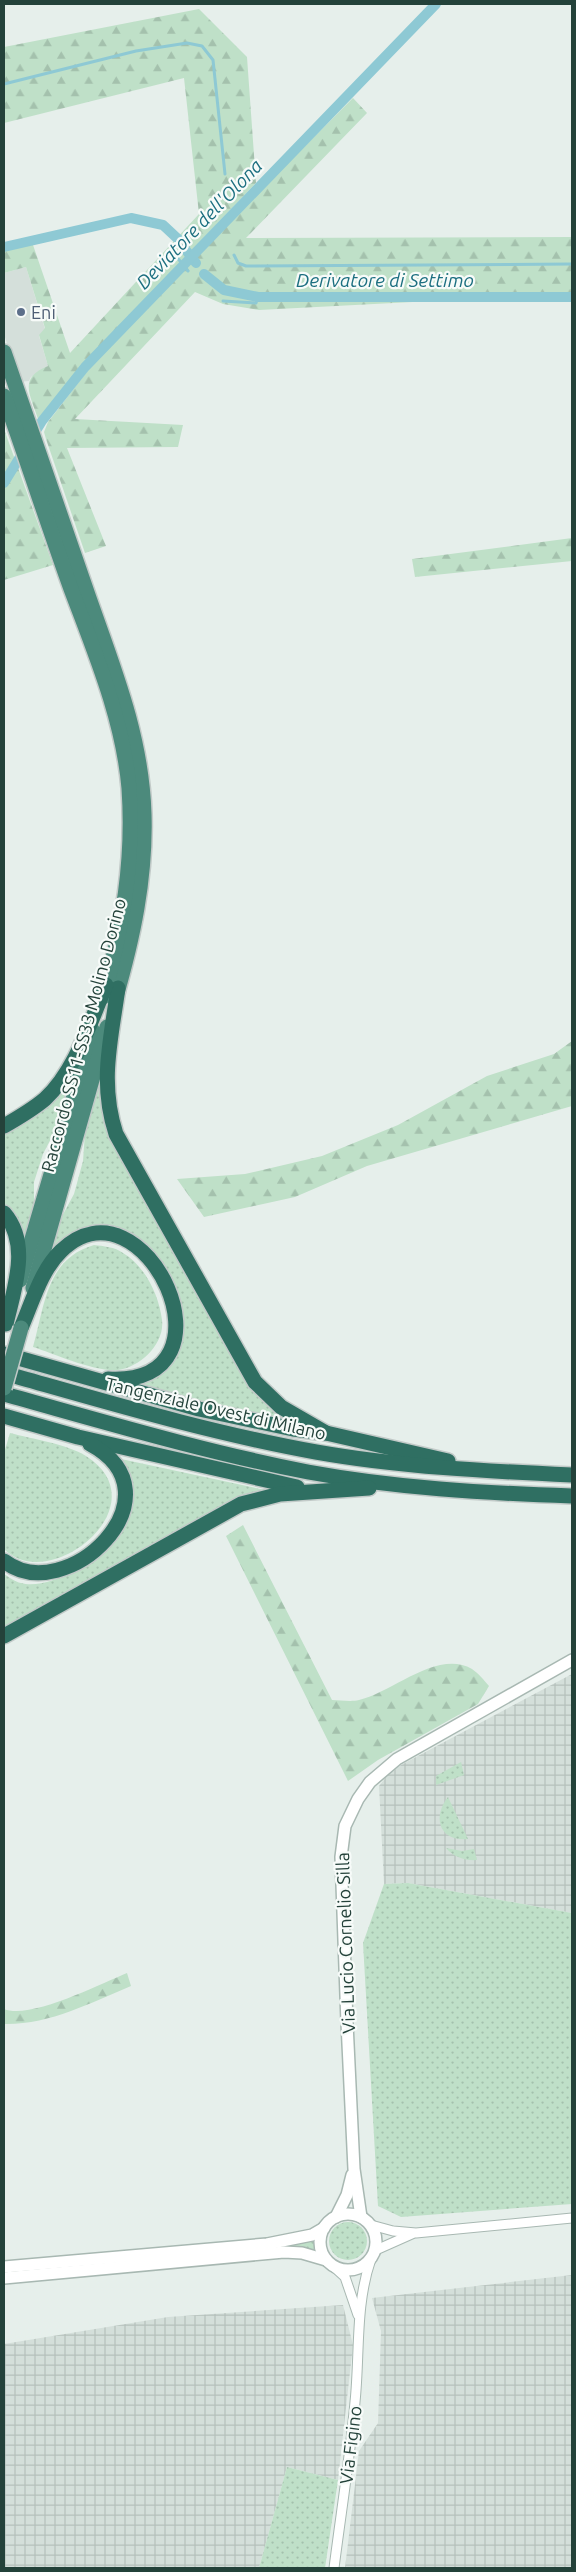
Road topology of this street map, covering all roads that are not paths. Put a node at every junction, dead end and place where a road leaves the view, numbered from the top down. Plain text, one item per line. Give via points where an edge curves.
1 (4, 352) edge
2 (4, 396) edge
3 (64, 547) junction
4 (112, 986) junction
5 (4, 1126) edge
6 (4, 1214) edge
7 (10, 1329) edge
8 (4, 1354) edge
9 (4, 1373) edge
10 (94, 1378) junction
11 (4, 1388) edge
12 (4, 1394) edge
13 (4, 1416) edge
14 (326, 1433) junction
15 (78, 1437) junction
16 (496, 1472) junction
17 (572, 1475) edge
18 (405, 1485) junction
19 (318, 1491) junction
20 (572, 1496) edge
21 (4, 1561) edge
22 (4, 1636) edge
23 (572, 1660) edge
24 (354, 2169) junction
25 (336, 2216) junction
26 (361, 2217) junction
27 (572, 2218) edge
28 (371, 2225) junction
29 (324, 2228) junction
30 (416, 2233) junction
31 (373, 2254) junction
32 (330, 2263) junction
33 (4, 2267) edge
34 (4, 2278) edge
35 (359, 2320) junction
36 (334, 2568) edge

1 - 3 highway via 42,462
2 - 3 highway via 33,477
3 - 4 highway, Raccordo SS11-SS33 Molino Dorino via 129,715 142,785 142,882 136,921
4 - 5 highway via 59,1082 28,1113
4 - 7 highway, Raccordo SS11-SS33 Molino Dorino
4 - 14 highway via 106,1077 107,1098 116,1134 255,1382 281,1407
6 - 7 highway via 15,1232 18,1245
7 - 10 highway via 51,1263 70,1243 108,1234 132,1243 155,1265 174,1299 177,1316 174,1343 168,1355 149,1372 124,1379
7 - 11 highway, Raccordo SS11-SS33 Molino Dorino, bridge
8 - 10 highway
9 - 16 highway, Tangenziale Ovest di Milano via 184,1422 297,1448 394,1463
10 - 14 highway via 199,1409
12 - 18 highway via 236,1456 309,1472
13 - 15 highway
14 - 16 highway
15 - 19 highway
15 - 21 highway via 98,1448 118,1468 124,1480 126,1494 119,1523 110,1537 86,1556 54,1570 27,1571
16 - 17 highway, Tangenziale Ovest di Milano
18 - 19 highway
18 - 20 highway
19 - 22 highway via 280,1494 241,1504
23 - 24 street, Via Lucio Cornelio Silla via 396,1759 370,1782 351,1811 342,1841 341,1858
24 - 25 street, Via Lucio Cornelio Silla via 347,2195
24 - 26 street, Via Lucio Cornelio Silla
25 - 26 street via 349,2214
25 - 29 street, Via Lucio Cornelio Silla
26 - 28 street
27 - 30 street
28 - 30 street
28 - 31 street via 376,2237
29 - 32 street via 320,2246
29 - 33 street, Via Lucio Cornelio Silla via 306,2237 267,2244
30 - 31 street via 383,2245
31 - 32 street via 357,2269 345,2270
31 - 35 street, Via Figino
32 - 34 street via 302,2253 284,2252
32 - 35 street, Via Figino via 345,2277
35 - 36 street, Via Figino via 355,2402

